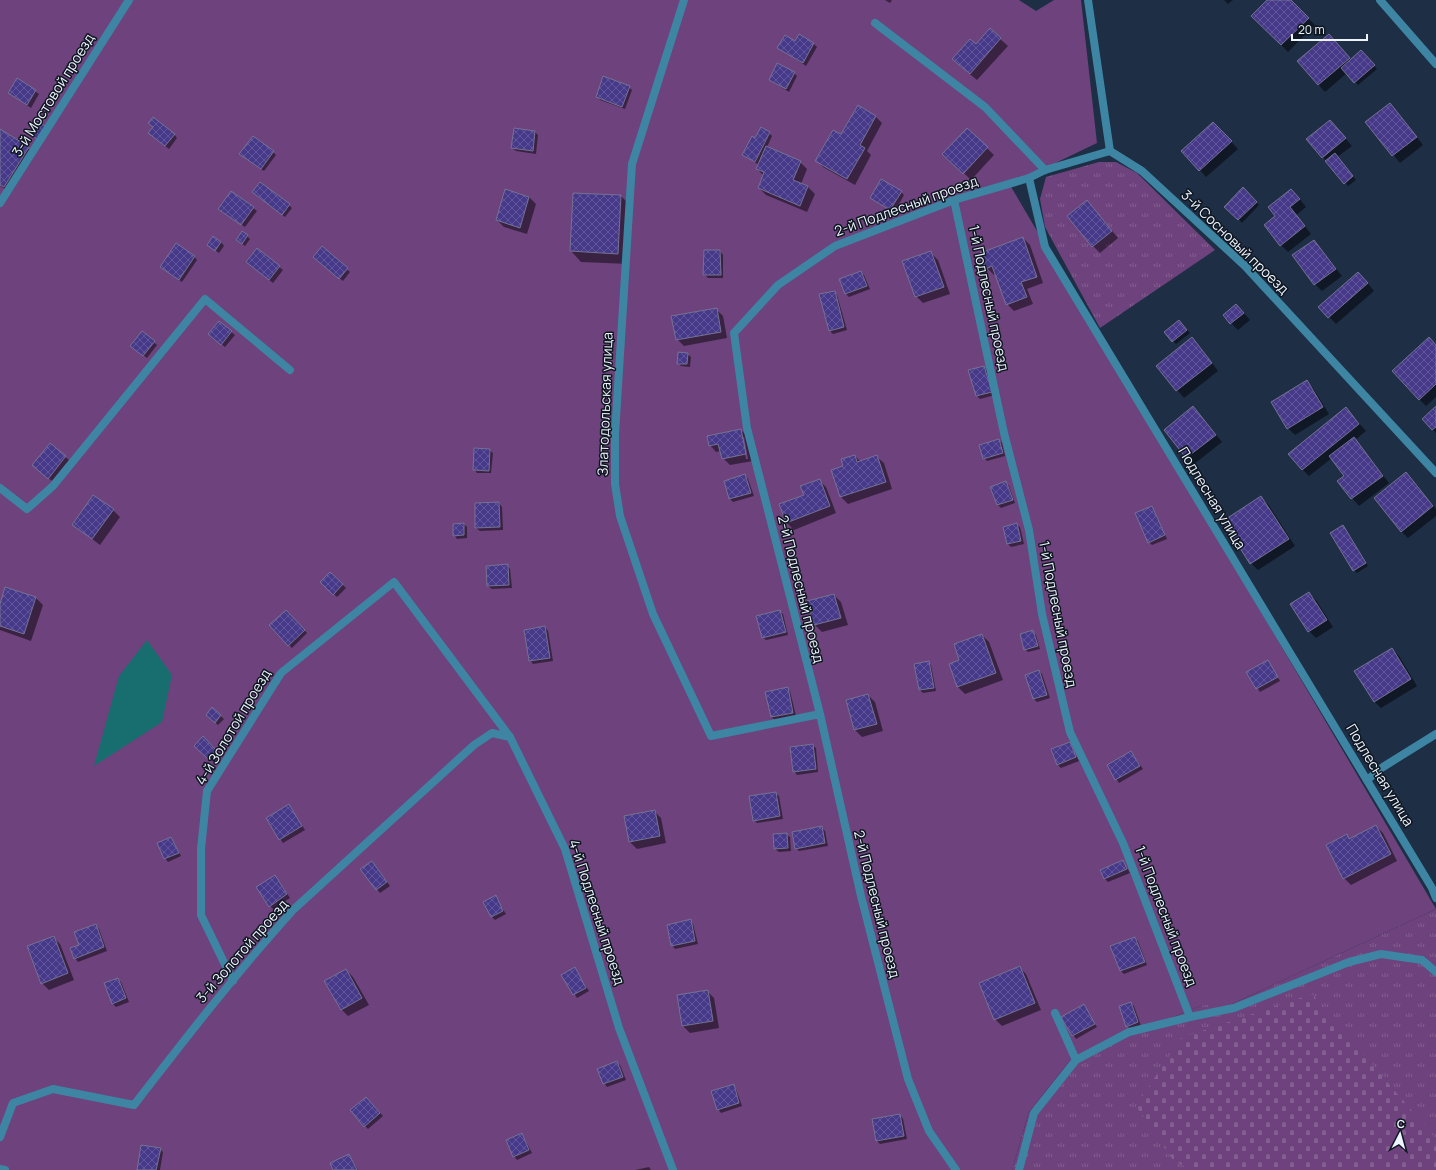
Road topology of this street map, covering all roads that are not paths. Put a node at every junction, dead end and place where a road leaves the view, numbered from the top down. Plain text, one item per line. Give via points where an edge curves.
1 (129, 0) edge
2 (684, 0) edge
3 (1088, 0) edge
4 (1380, 0) edge
5 (875, 23) dead end
6 (1436, 64) edge
7 (1110, 151) junction
8 (1045, 170) junction
9 (1029, 178) junction
10 (954, 200) junction
11 (0, 203) edge
12 (290, 370) dead end
13 (1436, 473) edge
14 (0, 488) edge
15 (394, 582) joint
16 (820, 714) junction
17 (1436, 734) edge
18 (510, 737) junction
19 (1367, 780) junction
20 (1436, 898) edge
21 (1436, 972) edge
22 (232, 981) junction
23 (1055, 1013) dead end
24 (1190, 1016) junction
25 (1076, 1060) junction
26 (0, 1137) edge
27 (0, 1169) edge
28 (5, 1170) edge
29 (673, 1170) edge
30 (956, 1170) edge
31 (1019, 1170) edge

1 - 11 street, 3-й Мостовой проезд
2 - 16 street, Златодольская улица via 632,164 615,434 615,484 620,516 653,614 711,736
3 - 7 street
4 - 6 street
5 - 8 street via 985,107
7 - 8 street
7 - 13 street, 3-й Сосновый проезд via 1142,170 1245,266
8 - 9 street
9 - 10 street, 2-й Подлесный проезд
9 - 19 street, Подлесная улица via 1045,247
10 - 16 street, 2-й Подлесный проезд via 835,246 778,285 734,333 747,428
10 - 24 street, 1-й Подлесный проезд via 1004,432 1029,530 1042,614 1070,732 1123,843
12 - 14 street via 204,299 53,486 28,509
15 - 18 street, 4-й Подлесный проезд
15 - 22 street, 4-й Золотой проезд via 281,673 207,791 201,848 201,915
16 - 30 street, 2-й Подлесный проезд via 860,896 908,1079 930,1131
17 - 19 street
18 - 22 street, 3-й Золотой проезд via 492,734 468,750 293,910
18 - 29 street, 4-й Подлесный проезд via 565,849 619,1028
19 - 20 street, Подлесная улица
21 - 24 street via 1422,960 1381,954 1349,962 1234,1008
22 - 26 street, 3-й Золотой проезд via 134,1105 52,1089 13,1103
23 - 25 street
24 - 25 street via 1129,1032
25 - 31 street via 1034,1113
27 - 28 street

